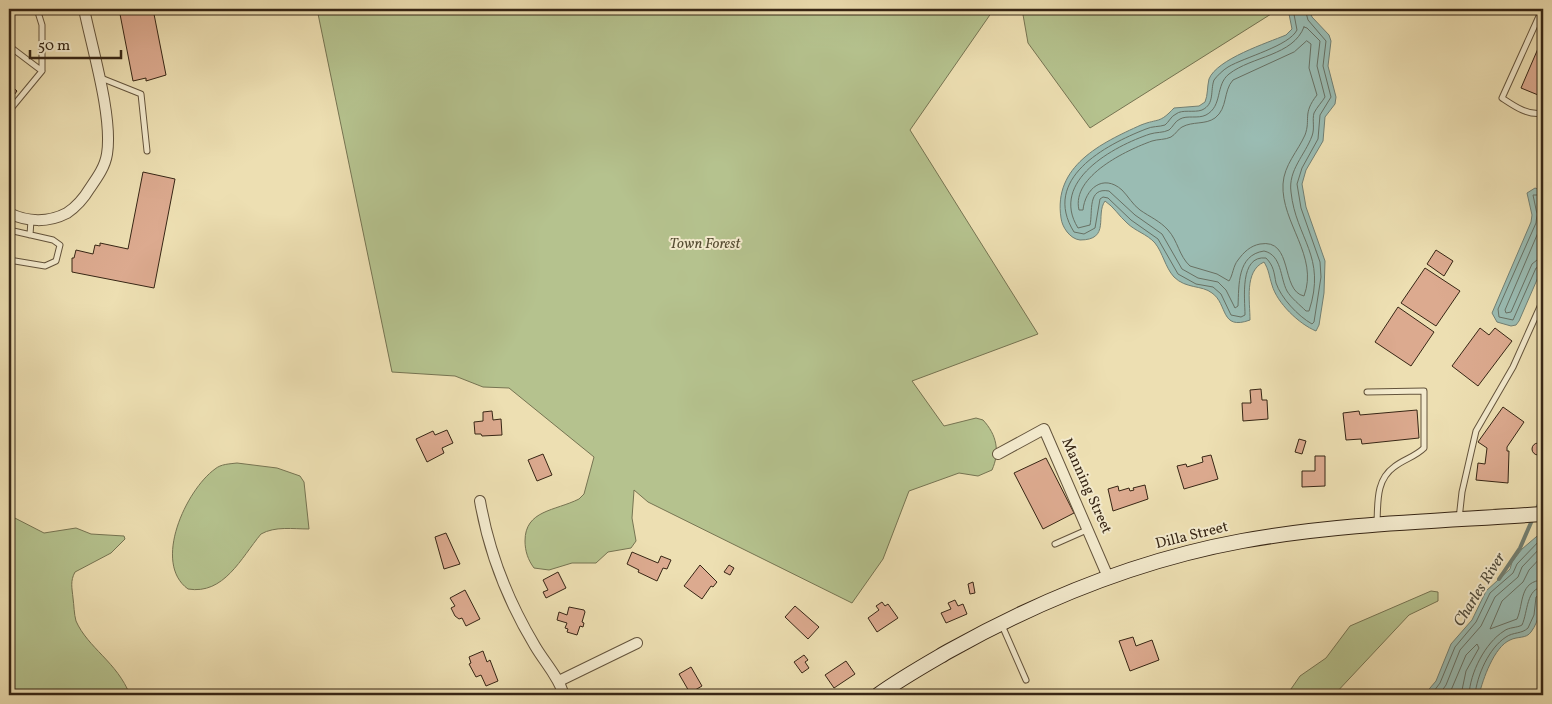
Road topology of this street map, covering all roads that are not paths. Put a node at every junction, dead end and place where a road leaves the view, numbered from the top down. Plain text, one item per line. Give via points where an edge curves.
1 (37, 9) edge
2 (84, 9) edge
3 (1543, 15) edge
4 (9, 46) edge
5 (42, 71) junction
6 (98, 77) junction
7 (9, 111) edge
8 (1543, 113) edge
9 (147, 150) dead end
10 (9, 213) edge
11 (31, 220) junction
12 (9, 230) edge
13 (30, 235) junction
14 (9, 260) edge
15 (1543, 300) edge
16 (1367, 392) dead end
17 (998, 454) dead end
18 (480, 501) dead end
19 (1543, 514) edge
20 (1459, 519) junction
21 (1376, 525) junction
22 (1089, 528) junction
23 (1055, 544) dead end
24 (1108, 577) junction
25 (1001, 623) junction
26 (637, 643) dead end
27 (1026, 680) dead end
28 (560, 681) junction
29 (564, 695) edge
30 (878, 695) edge

1 - 5 lane via 42,25
2 - 6 street
3 - 8 lane via 1540,14 1502,98 1519,108
4 - 5 lane
5 - 7 lane
6 - 9 lane via 141,94
6 - 11 street via 108,124 108,143 97,179 72,210 51,219
10 - 11 street
11 - 13 lane
12 - 13 lane
13 - 14 lane via 53,240 60,245 56,261 45,266
15 - 20 lane via 1516,360 1476,431
16 - 21 lane via 1424,390 1424,448 1415,457 1393,467 1380,484
17 - 22 street, Manning Street via 1044,429
18 - 28 street via 498,575 535,647
19 - 20 main road, Dilla Street
20 - 21 main road, Dilla Street
21 - 24 main road, Dilla Street via 1228,543
22 - 23 lane
22 - 24 street, Manning Street
24 - 25 main road, Dilla Street via 1052,598
25 - 27 lane
25 - 30 main road, Dilla Street via 931,661
26 - 28 street
28 - 29 street

